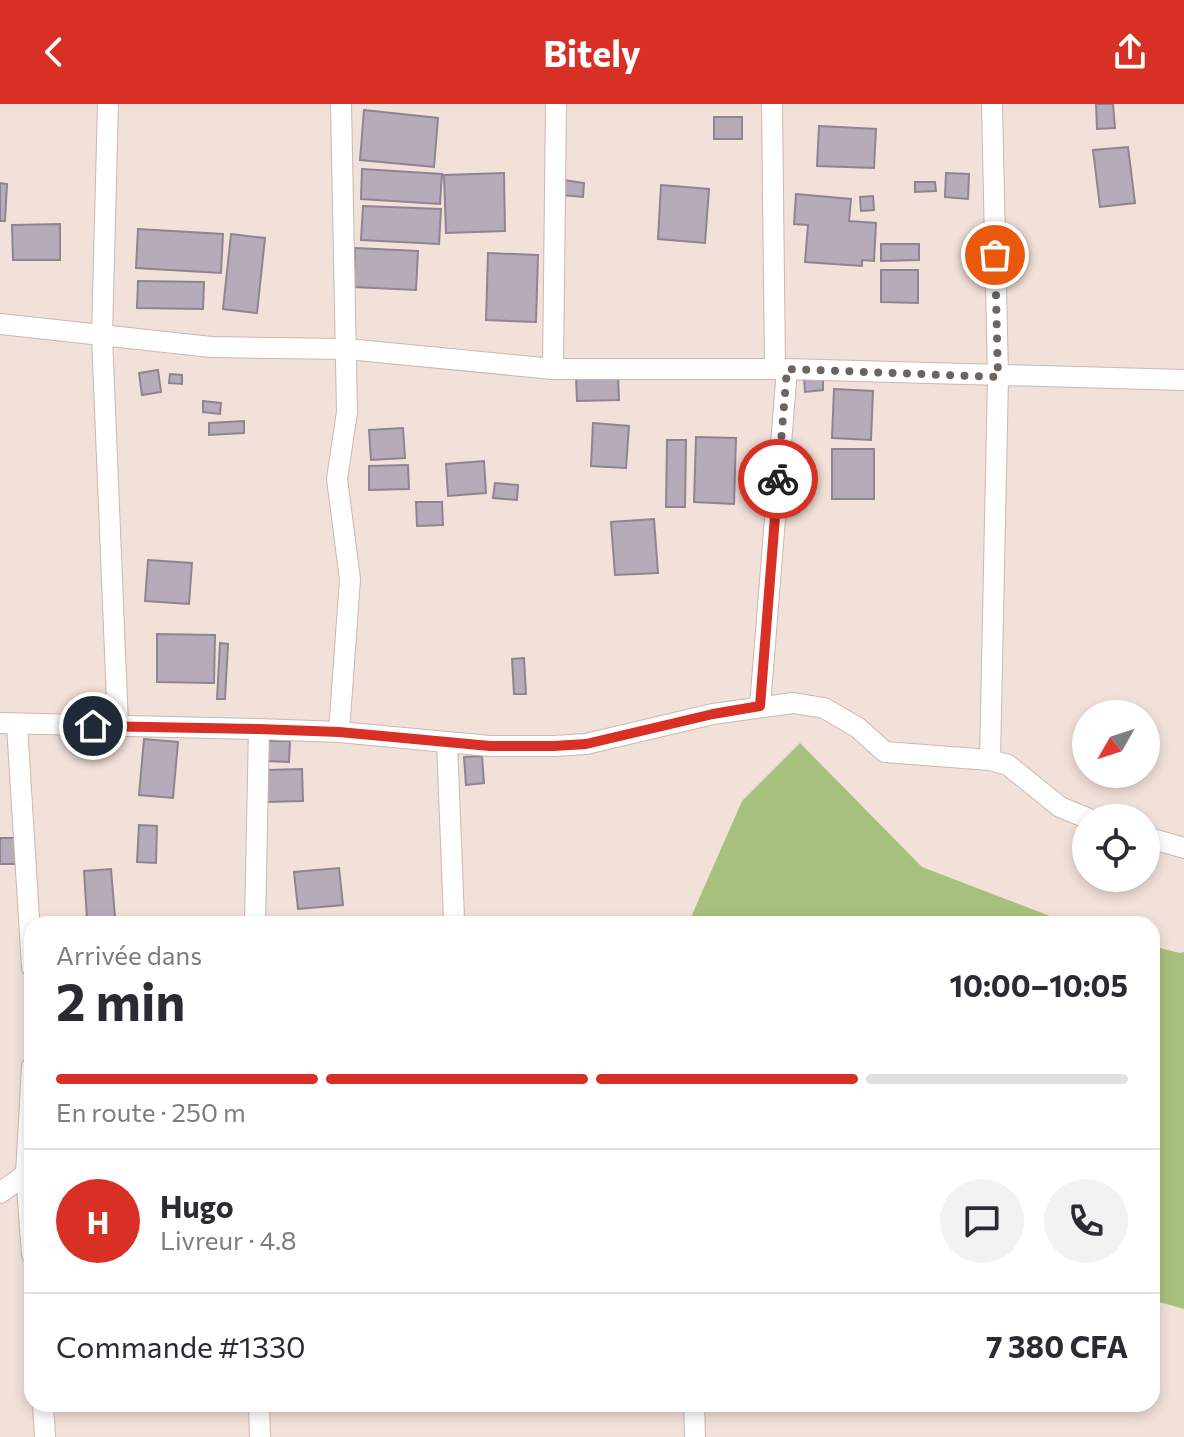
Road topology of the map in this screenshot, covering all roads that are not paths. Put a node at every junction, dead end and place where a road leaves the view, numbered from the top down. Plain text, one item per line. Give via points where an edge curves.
1 (108, 104) edge
2 (341, 104) edge
3 (556, 104) edge
4 (772, 104) edge
5 (992, 104) edge
6 (0, 324) edge
7 (102, 336) junction
8 (347, 349) junction
9 (553, 369) junction
10 (781, 369) junction
11 (998, 377) junction
12 (1184, 380) edge
13 (760, 706) junction
14 (8, 724) edge
15 (118, 726) junction
16 (259, 729) junction
17 (339, 732) junction
18 (447, 742) junction
19 (990, 760) junction
20 (1072, 812) edge
21 (1160, 841) edge
22 (1184, 848) edge
23 (27, 916) edge
24 (255, 916) edge
25 (454, 916) edge
26 (24, 1175) edge
27 (0, 1193) edge
28 (43, 1412) edge
29 (259, 1412) edge
30 (694, 1412) edge
31 (45, 1437) edge
32 (260, 1437) edge
33 (695, 1437) edge

1 - 7 street
2 - 8 street
3 - 9 street
4 - 10 street
5 - 11 street
6 - 7 street
7 - 8 street via 211,347
7 - 15 street
8 - 9 street
8 - 17 street via 347,412 337,479 350,579
9 - 10 street
10 - 11 street
10 - 13 street
11 - 12 street
11 - 19 street
13 - 18 street via 586,744
13 - 19 street via 793,703 824,708 885,752
14 - 15 street
14 - 23 street
15 - 16 street
16 - 17 street
16 - 24 street
17 - 18 street
18 - 25 street
19 - 20 street via 1008,765
21 - 22 street
26 - 27 street
28 - 31 street
29 - 32 street
30 - 33 street

